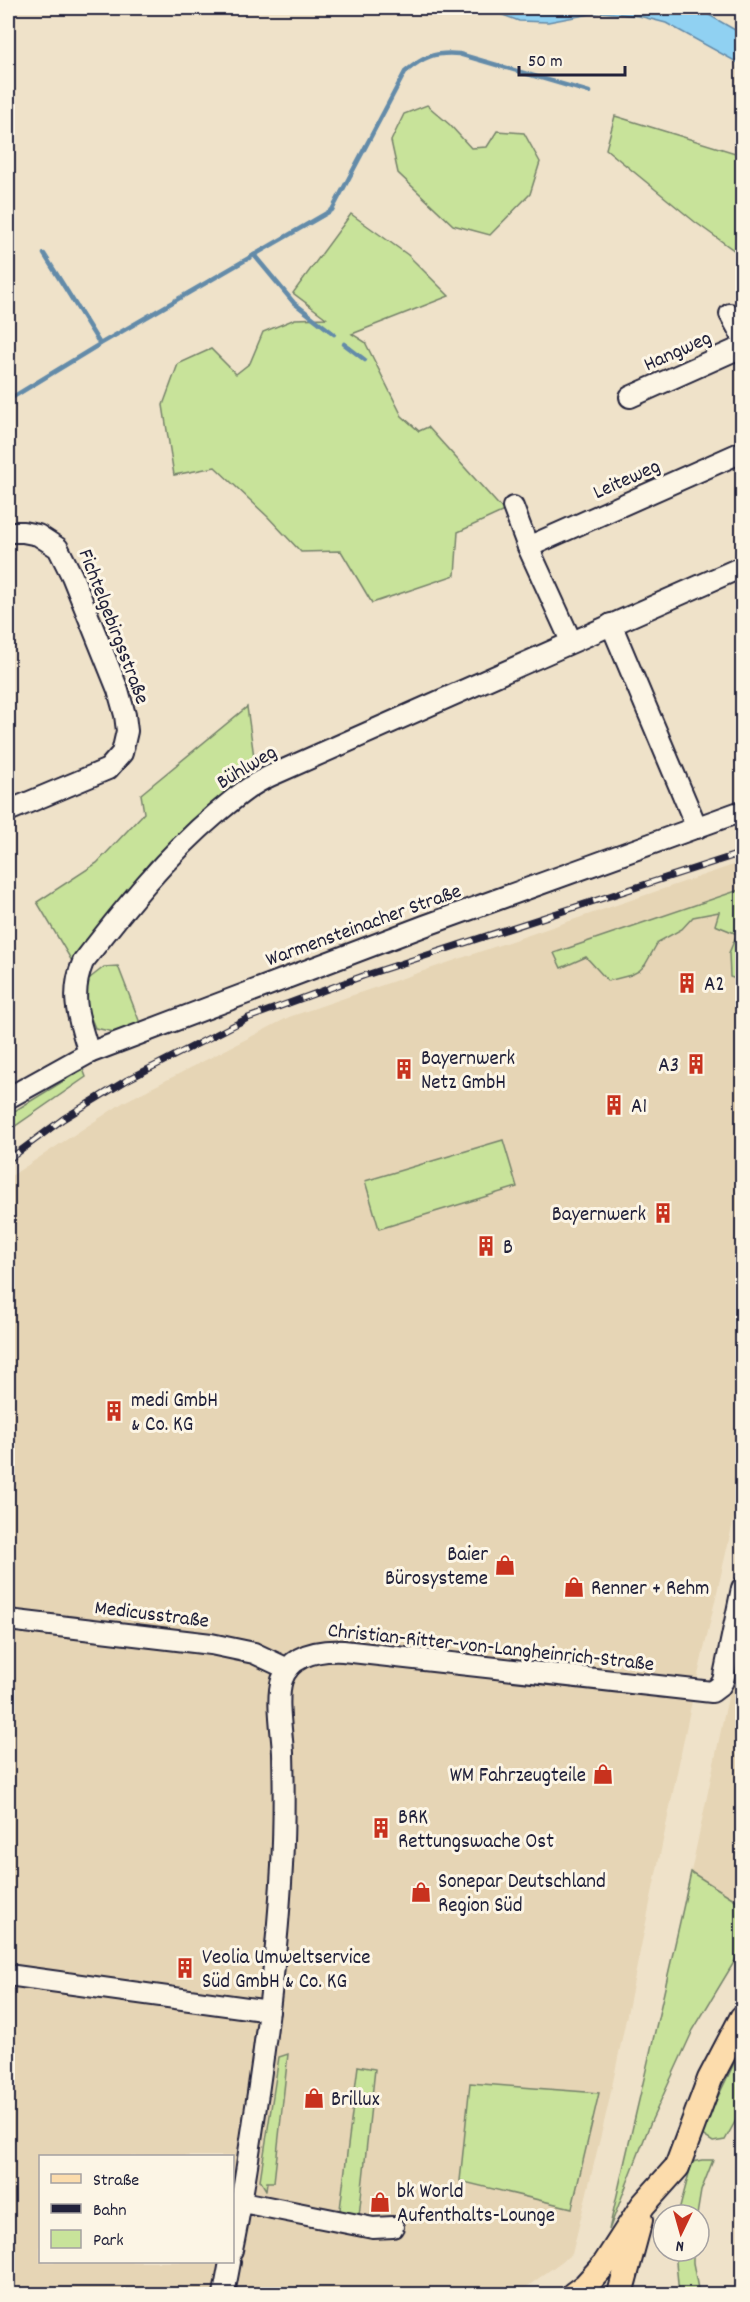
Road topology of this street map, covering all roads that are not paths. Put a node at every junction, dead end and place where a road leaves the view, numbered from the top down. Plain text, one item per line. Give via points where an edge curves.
1 (730, 314) dead end
2 (742, 336) edge
3 (742, 347) edge
4 (630, 397) dead end
5 (742, 452) edge
6 (513, 507) dead end
7 (8, 532) edge
8 (528, 547) junction
9 (742, 567) edge
10 (611, 624) junction
11 (571, 641) junction
12 (8, 811) edge
13 (742, 812) edge
14 (697, 828) junction
15 (89, 1053) junction
16 (8, 1098) edge
17 (742, 1588) edge
18 (8, 1620) edge
19 (288, 1669) junction
20 (8, 1975) edge
21 (269, 2012) junction
22 (742, 2018) edge
23 (242, 2202) junction
24 (643, 2205) junction
25 (393, 2228) dead end
26 (234, 2240) edge
27 (230, 2263) edge
28 (224, 2295) edge
29 (574, 2295) edge
30 (620, 2295) edge

1 - 2 street, Hangweg
3 - 4 street, Hangweg
5 - 8 street, Leiteweg
6 - 8 street
7 - 12 street, Fichtelgebirgsstraße via 38,536 58,548 118,690 127,731 122,753 108,769
8 - 11 street
9 - 10 street, Bühlweg
10 - 11 street, Bühlweg
10 - 14 street
11 - 15 street, Bühlweg via 270,776 229,802 155,871 83,962 76,979 75,999
13 - 14 street, Warmensteinacher Straße
14 - 15 street, Warmensteinacher Straße
15 - 16 street, Warmensteinacher Straße
17 - 19 street, Christian-Ritter-von-Langheinrich-Straße via 723,1681 716,1690 707,1692 343,1650 311,1653
18 - 19 street, Medicusstraße via 211,1644 254,1653
19 - 21 street via 280,1695 284,1773 282,1864
20 - 21 street
21 - 23 street
22 - 24 main road via 710,2079 677,2167
23 - 25 street via 373,2228
23 - 26 street
24 - 29 main road via 605,2264
24 - 30 main road
27 - 28 street

